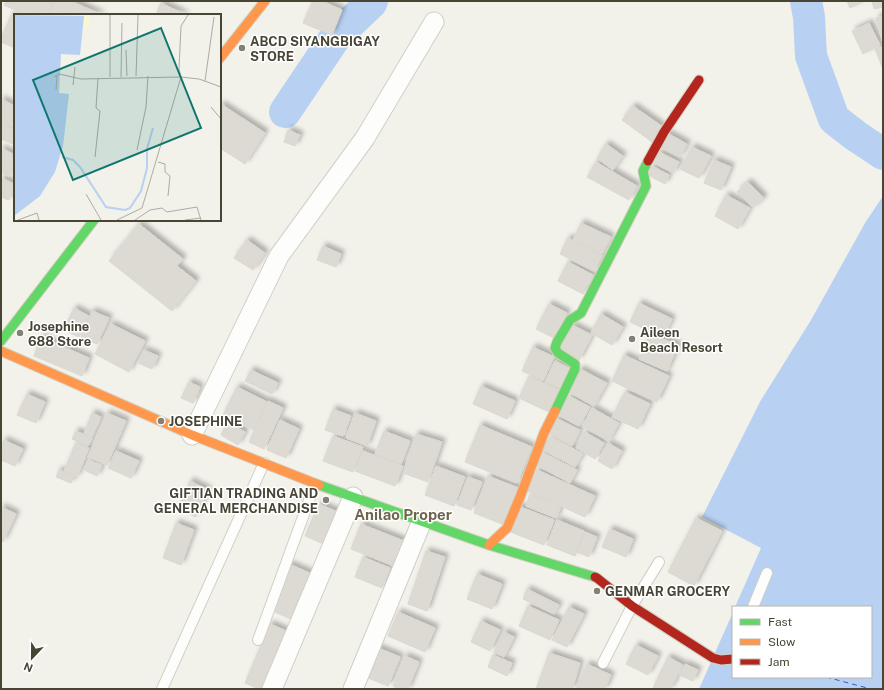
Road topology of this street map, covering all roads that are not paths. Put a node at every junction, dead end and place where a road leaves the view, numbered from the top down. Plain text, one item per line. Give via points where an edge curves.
1 (265, 1) edge
2 (434, 22) dead end
3 (221, 57) edge
4 (699, 80) dead end
5 (93, 221) edge
6 (1, 341) edge
7 (1, 350) edge
8 (192, 435) junction
9 (264, 463) junction
10 (315, 484) junction
11 (353, 497) junction
12 (422, 521) junction
13 (490, 545) junction
14 (659, 562) dead end
15 (544, 571) dead end
16 (767, 573) dead end
17 (611, 600) dead end
18 (632, 606) junction
19 (753, 606) edge
20 (258, 640) dead end
21 (732, 657) edge
22 (603, 663) dead end
23 (162, 689) edge
24 (272, 689) edge
25 (353, 689) edge

1 - 3 street
2 - 8 street via 365,138 280,256
4 - 13 street via 664,132 643,171 646,186 580,313 570,320 557,342 555,348 558,353 575,364 575,369 544,434 507,528
5 - 6 street
7 - 8 street
8 - 9 street
9 - 10 street
9 - 23 lane
10 - 11 street
10 - 20 lane
11 - 12 street
11 - 24 street
12 - 13 street
12 - 25 street
13 - 15 street
13 - 18 street via 597,578
14 - 18 lane
16 - 19 lane
17 - 18 street
18 - 21 street via 713,658 721,660
18 - 22 lane

